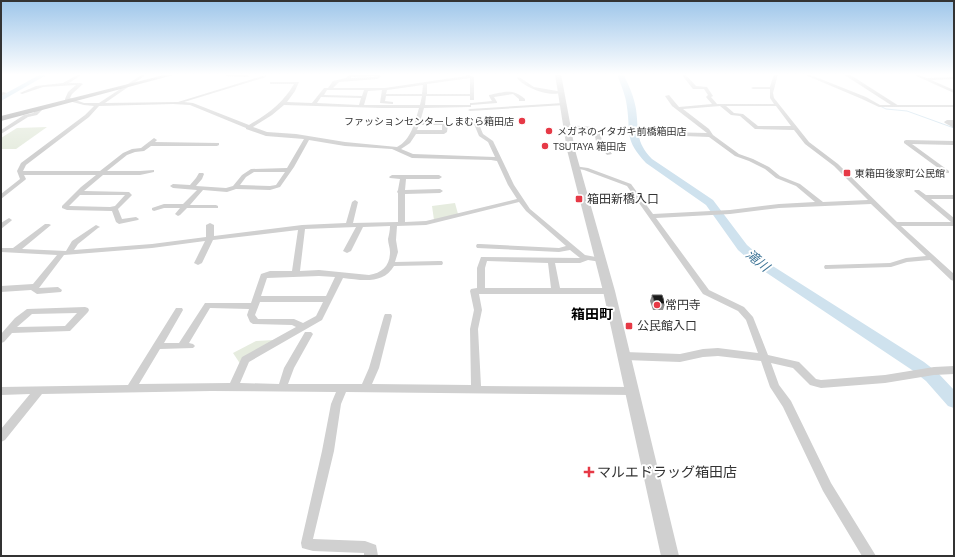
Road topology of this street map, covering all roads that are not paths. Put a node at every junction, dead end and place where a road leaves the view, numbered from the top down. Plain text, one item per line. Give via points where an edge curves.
1 (74, 100) edge
2 (106, 100) edge
3 (157, 100) edge
4 (186, 100) edge
5 (285, 100) edge
6 (317, 100) edge
7 (363, 100) edge
8 (382, 100) edge
9 (424, 100) edge
10 (472, 100) edge
11 (494, 100) edge
12 (542, 100) edge
13 (562, 100) edge
14 (670, 100) edge
15 (711, 100) edge
16 (774, 100) edge
17 (868, 100) edge
18 (887, 100) edge
19 (70, 101) junction
20 (153, 103) junction
21 (176, 103) junction
22 (282, 103) junction
23 (314, 103) junction
24 (99, 105) junction
25 (423, 105) junction
26 (716, 105) junction
27 (778, 105) junction
28 (361, 106) junction
29 (722, 106) junction
30 (896, 106) junction
31 (954, 106) edge
32 (471, 107) junction
33 (42, 108) junction
34 (679, 108) junction
35 (1, 119) edge
36 (472, 121) dead end
37 (954, 122) edge
38 (416, 124) junction
39 (954, 126) edge
40 (567, 127) junction
41 (248, 128) junction
42 (795, 128) junction
43 (1, 132) edge
44 (413, 132) junction
45 (664, 134) dead end
46 (710, 135) junction
47 (308, 138) junction
48 (954, 143) edge
49 (217, 144) dead end
50 (398, 148) junction
51 (609, 154) dead end
52 (498, 160) junction
53 (576, 167) junction
54 (289, 170) junction
55 (152, 171) dead end
56 (947, 172) dead end
57 (21, 173) junction
58 (101, 173) junction
59 (201, 174) dead end
60 (392, 177) dead end
61 (403, 177) junction
62 (430, 177) junction
63 (439, 177) dead end
64 (173, 186) dead end
65 (192, 187) junction
66 (235, 187) junction
67 (201, 189) junction
68 (428, 191) junction
69 (440, 191) dead end
70 (917, 191) dead end
71 (400, 192) junction
72 (79, 193) junction
73 (1, 197) edge
74 (925, 197) junction
75 (954, 197) edge
76 (520, 200) junction
77 (355, 202) dead end
78 (872, 202) junction
79 (821, 204) junction
80 (185, 206) junction
81 (114, 208) junction
82 (216, 208) dead end
83 (154, 209) dead end
84 (178, 214) dead end
85 (651, 216) junction
86 (136, 219) dead end
87 (9, 220) dead end
88 (954, 222) edge
89 (397, 224) junction
90 (895, 224) junction
91 (47, 225) dead end
92 (210, 225) dead end
93 (350, 225) junction
94 (361, 225) junction
95 (96, 227) dead end
96 (302, 227) junction
97 (1, 228) edge
98 (210, 239) junction
99 (480, 246) dead end
100 (571, 248) junction
101 (1, 250) edge
102 (16, 250) junction
103 (347, 251) dead end
104 (65, 253) junction
105 (932, 258) junction
106 (585, 259) junction
107 (551, 260) junction
108 (601, 260) junction
109 (198, 263) dead end
110 (439, 263) dead end
111 (391, 264) junction
112 (828, 267) dead end
113 (296, 274) junction
114 (340, 276) junction
115 (954, 278) edge
116 (33, 287) junction
117 (1, 289) edge
118 (58, 290) dead end
119 (481, 290) junction
120 (556, 291) junction
121 (609, 291) junction
122 (329, 299) junction
123 (255, 302) junction
124 (179, 310) dead end
125 (388, 316) dead end
126 (10, 330) junction
127 (305, 331) junction
128 (1, 340) edge
129 (158, 346) junction
130 (625, 356) junction
131 (765, 359) junction
132 (954, 370) edge
133 (131, 388) junction
134 (233, 388) junction
135 (282, 388) junction
136 (342, 388) junction
137 (365, 388) junction
138 (476, 389) junction
139 (38, 391) junction
140 (633, 391) junction
141 (1, 392) edge
142 (1, 437) edge
143 (371, 556) edge
144 (670, 556) edge
145 (869, 556) edge

1 - 19 main road
2 - 24 street
3 - 20 street
4 - 21 street
5 - 22 street
6 - 23 street
7 - 28 street
8 - 25 street via 384,103
9 - 25 street
10 - 32 street
11 - 32 street via 495,102
12 - 32 street
13 - 40 street
14 - 34 street
15 - 26 street
16 - 27 street
17 - 30 street via 879,106
18 - 30 street
19 - 24 street
19 - 33 main road
20 - 21 street
20 - 24 street
21 - 41 street via 191,104
22 - 23 street
22 - 41 street via 272,114
23 - 28 street
24 - 57 street via 23,164 20,168
25 - 28 street
25 - 32 street
25 - 38 street
26 - 29 street
26 - 34 street
27 - 29 street
27 - 42 street
29 - 42 street via 733,114 741,115 757,128
30 - 31 street
33 - 35 main road
33 - 43 street
34 - 46 street
36 - 52 street via 476,123 481,135 490,141
37 - 39 street via 947,122
38 - 44 street
38 - 44 street via 445,124 444,132
40 - 51 street via 593,128
40 - 53 street
41 - 47 street via 266,134
42 - 78 street via 807,143 836,165
44 - 50 street via 408,142
45 - 46 street
46 - 79 street via 737,155 752,160 778,177 798,185
47 - 50 street via 342,144
47 - 54 street
48 - 56 street via 906,142
49 - 58 street via 152,142 142,150 125,154
50 - 52 street via 406,155 412,156
52 - 76 street
53 - 85 street via 627,184
53 - 108 street
54 - 66 street via 253,170
54 - 66 street via 277,186
55 - 58 street
57 - 58 street
57 - 73 street via 23,179
58 - 72 street
59 - 65 street via 200,180
60 - 61 street
61 - 62 street
61 - 71 street
62 - 63 street
62 - 68 street
64 - 65 street
65 - 67 street
66 - 67 street via 227,190
67 - 80 street
68 - 69 street
68 - 71 street
70 - 74 street
71 - 89 street via 402,202
72 - 81 street via 64,207
72 - 81 street via 129,195
74 - 75 street
74 - 88 street
76 - 89 street via 431,223
76 - 100 street
77 - 93 street
78 - 79 street
78 - 90 street
79 - 85 street
80 - 82 street
80 - 83 street via 164,206
80 - 84 street
81 - 86 street via 119,222
85 - 131 street via 706,292 733,304 748,316
87 - 97 street
88 - 90 street
89 - 94 street
89 - 111 street via 392,240 394,252
90 - 105 street
91 - 102 street
92 - 98 street
93 - 94 street
93 - 96 street
94 - 103 street
95 - 104 street
96 - 98 street
96 - 113 street
98 - 104 street
98 - 109 street
99 - 100 street via 559,250
100 - 106 street
101 - 102 street
102 - 104 street
104 - 116 street
105 - 112 street via 906,260 891,265
105 - 115 street
106 - 107 street
106 - 108 street
107 - 119 street via 484,259 481,268
107 - 120 street
108 - 121 street
110 - 111 street
111 - 114 street via 386,272 373,278
113 - 114 street
113 - 123 street via 266,275
114 - 122 street
116 - 117 street
116 - 118 street via 40,291
119 - 120 street
119 - 138 street via 474,292 478,310 474,329
120 - 121 street
121 - 130 street
122 - 123 street
122 - 127 street via 319,318
123 - 127 street via 250,315 254,321 294,322
123 - 129 street via 208,305 186,346
124 - 129 street
125 - 137 street via 374,368
126 - 126 street via 32,310 85,310 67,330
126 - 128 street
127 - 134 street via 245,360
127 - 135 street
129 - 133 street
130 - 131 street via 680,358 718,352
130 - 140 street
131 - 132 street via 796,365 817,384 879,380
131 - 145 street via 771,378 787,404 818,471
133 - 134 street
133 - 139 street
134 - 135 street
135 - 136 street
136 - 137 street
136 - 143 street via 336,404 307,543 366,547 371,550
137 - 138 street
138 - 140 street
139 - 141 street
139 - 142 street
140 - 144 street

